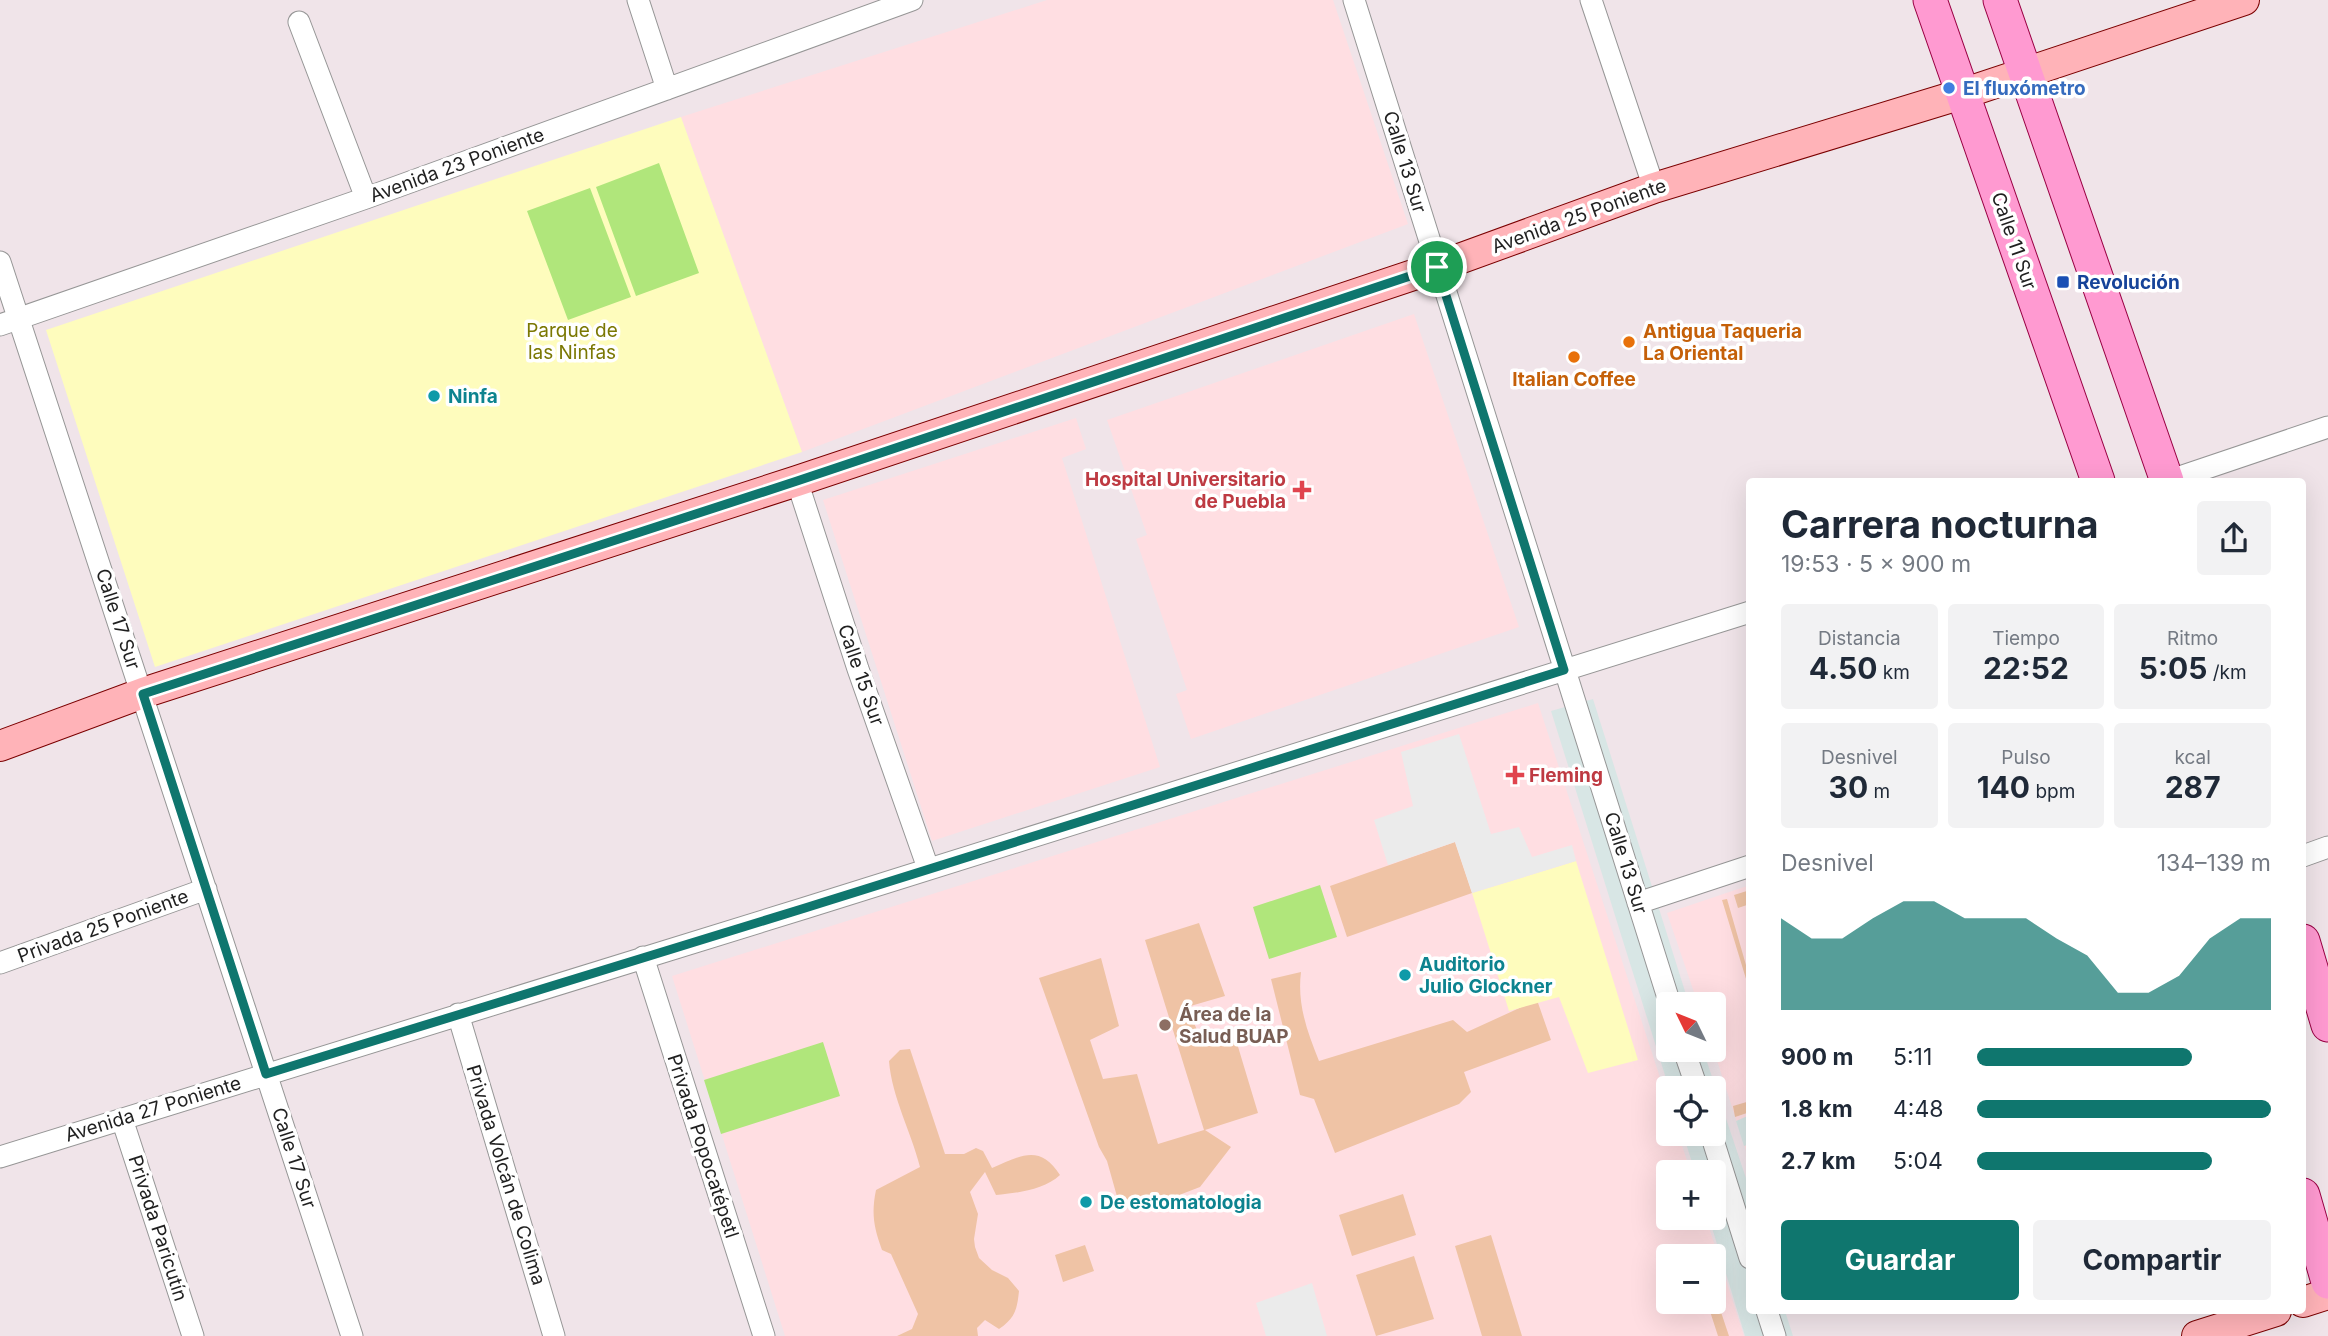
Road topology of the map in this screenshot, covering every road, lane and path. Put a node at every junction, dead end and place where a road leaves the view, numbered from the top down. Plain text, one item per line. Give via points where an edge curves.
1 (638, 0) edge
2 (912, 0) edge
3 (1354, 0) edge
4 (1591, 0) edge
5 (1930, 0) edge
6 (2000, 0) edge
7 (2244, 0) edge
8 (299, 22) dead end
9 (2025, 73) junction
10 (667, 89) junction
11 (1962, 94) junction
12 (1654, 188) junction
13 (366, 198) junction
14 (0, 261) edge
15 (1437, 267) junction
16 (10, 321) edge
17 (2328, 428) edge
18 (2097, 478) edge
19 (2167, 478) edge
20 (2177, 478) edge
21 (797, 481) junction
22 (1746, 613) edge
23 (1564, 670) junction
24 (143, 694) junction
25 (0, 746) edge
26 (2328, 847) edge
27 (2306, 855) edge
28 (1746, 867) edge
29 (928, 868) junction
30 (206, 889) junction
31 (1638, 903) junction
32 (2306, 951) edge
33 (643, 957) junction
34 (0, 963) edge
35 (1666, 992) edge
36 (458, 1014) junction
37 (2328, 1026) edge
38 (266, 1074) junction
39 (122, 1119) junction
40 (1715, 1146) edge
41 (0, 1157) edge
42 (2306, 1205) edge
43 (1746, 1242) edge
44 (2328, 1282) edge
45 (2328, 1294) edge
46 (2306, 1301) edge
47 (1768, 1314) edge
48 (2267, 1314) edge
49 (193, 1336) edge
50 (352, 1336) edge
51 (554, 1336) edge
52 (764, 1336) edge
53 (1775, 1336) edge
54 (2197, 1336) edge

1 - 10 street
2 - 10 street, Avenida 23 Poniente
3 - 15 street, Calle 13 Sur
4 - 12 street
5 - 11 main road, Calle 11 Sur
6 - 9 main road
7 - 9 main road, Avenida 25 Poniente
8 - 13 street
9 - 11 main road, Avenida 25 Poniente
9 - 19 main road
10 - 13 street, Avenida 23 Poniente
11 - 12 main road, Avenida 25 Poniente
11 - 18 main road, Calle 11 Sur
12 - 15 main road, Avenida 25 Poniente
13 - 16 street, Avenida 23 Poniente
14 - 16 street, Calle 17 Sur
15 - 21 main road, Avenida 25 Poniente
15 - 23 street, Calle 13 Sur
16 - 24 street, Calle 17 Sur
17 - 20 street
21 - 24 main road, Avenida 25 Poniente
21 - 29 street, Calle 15 Sur
22 - 23 street, Avenida 27 Poniente
23 - 29 street, Avenida 27 Poniente
23 - 31 street, Calle 13 Sur
24 - 25 main road, Avenida 25 Poniente
24 - 30 street, Calle 17 Sur
26 - 27 street
28 - 31 street
29 - 33 street, Avenida 27 Poniente
30 - 34 street, Privada 25 Poniente
30 - 38 street, Calle 17 Sur
31 - 35 street, Calle 13 Sur
32 - 37 main road
33 - 36 street, Avenida 27 Poniente
33 - 52 street, Privada Popocatépetl
36 - 38 street, Avenida 27 Poniente
36 - 51 street, Privada Volcán de Colima
38 - 39 street, Avenida 27 Poniente
38 - 50 street, Calle 17 Sur
39 - 41 street, Avenida 27 Poniente
39 - 49 street, Privada Paricutín
40 - 43 street
42 - 44 main road
45 - 46 main road
47 - 53 street
48 - 54 main road

